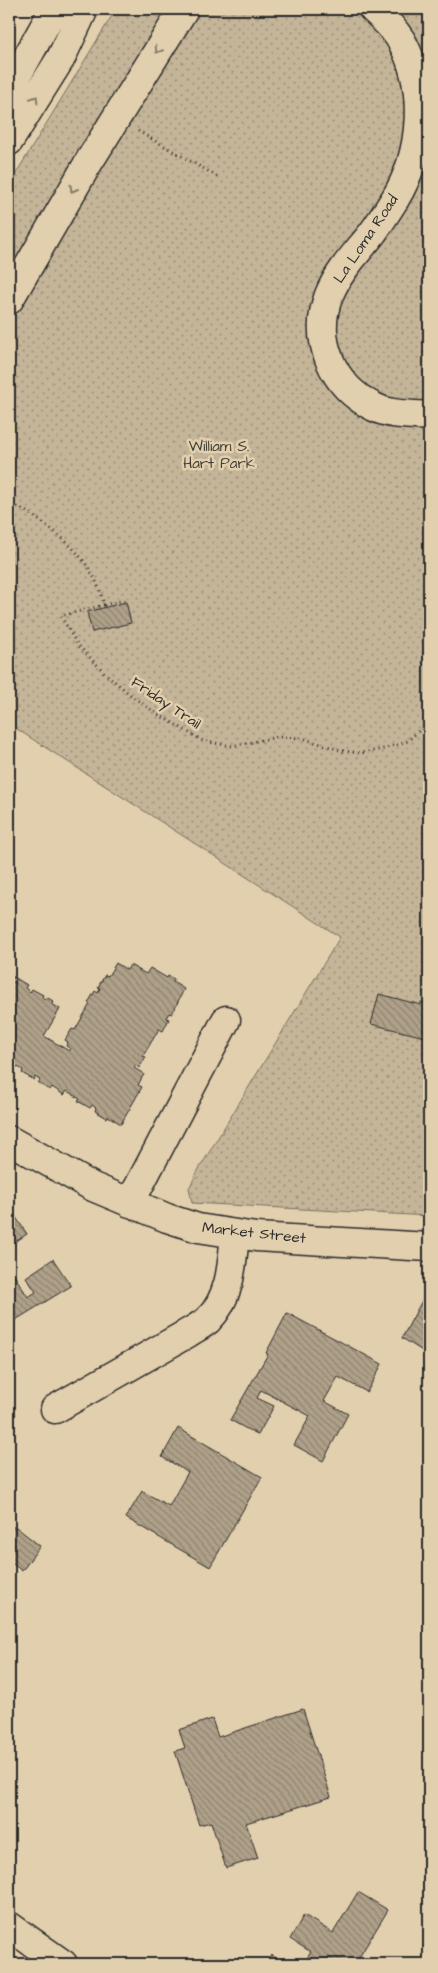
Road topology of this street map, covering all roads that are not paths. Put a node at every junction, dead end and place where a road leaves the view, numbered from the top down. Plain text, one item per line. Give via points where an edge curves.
1 (54, 9) edge
2 (84, 9) edge
3 (184, 9) edge
4 (373, 9) edge
5 (9, 90) edge
6 (9, 141) edge
7 (9, 300) edge
8 (429, 416) edge
9 (226, 1020) dead end
10 (9, 1140) edge
11 (130, 1203) junction
12 (235, 1234) junction
13 (429, 1247) edge
14 (56, 1409) dead end
15 (9, 1926) edge
16 (63, 1964) edge

1 - 5 street
6 -> 2 street via 61,58
3 -> 7 street
4 - 8 street, La Loma Road via 400,39 410,63 419,113 417,134 412,162 396,197 374,231 340,272 329,295 324,310 325,349 332,368 344,385 374,408
9 - 11 street
10 - 11 street, Market Street via 93,1187
11 - 12 street, Market Street via 198,1228
12 - 13 street, Market Street
12 - 14 street via 230,1278 222,1301 208,1320
15 - 16 street

